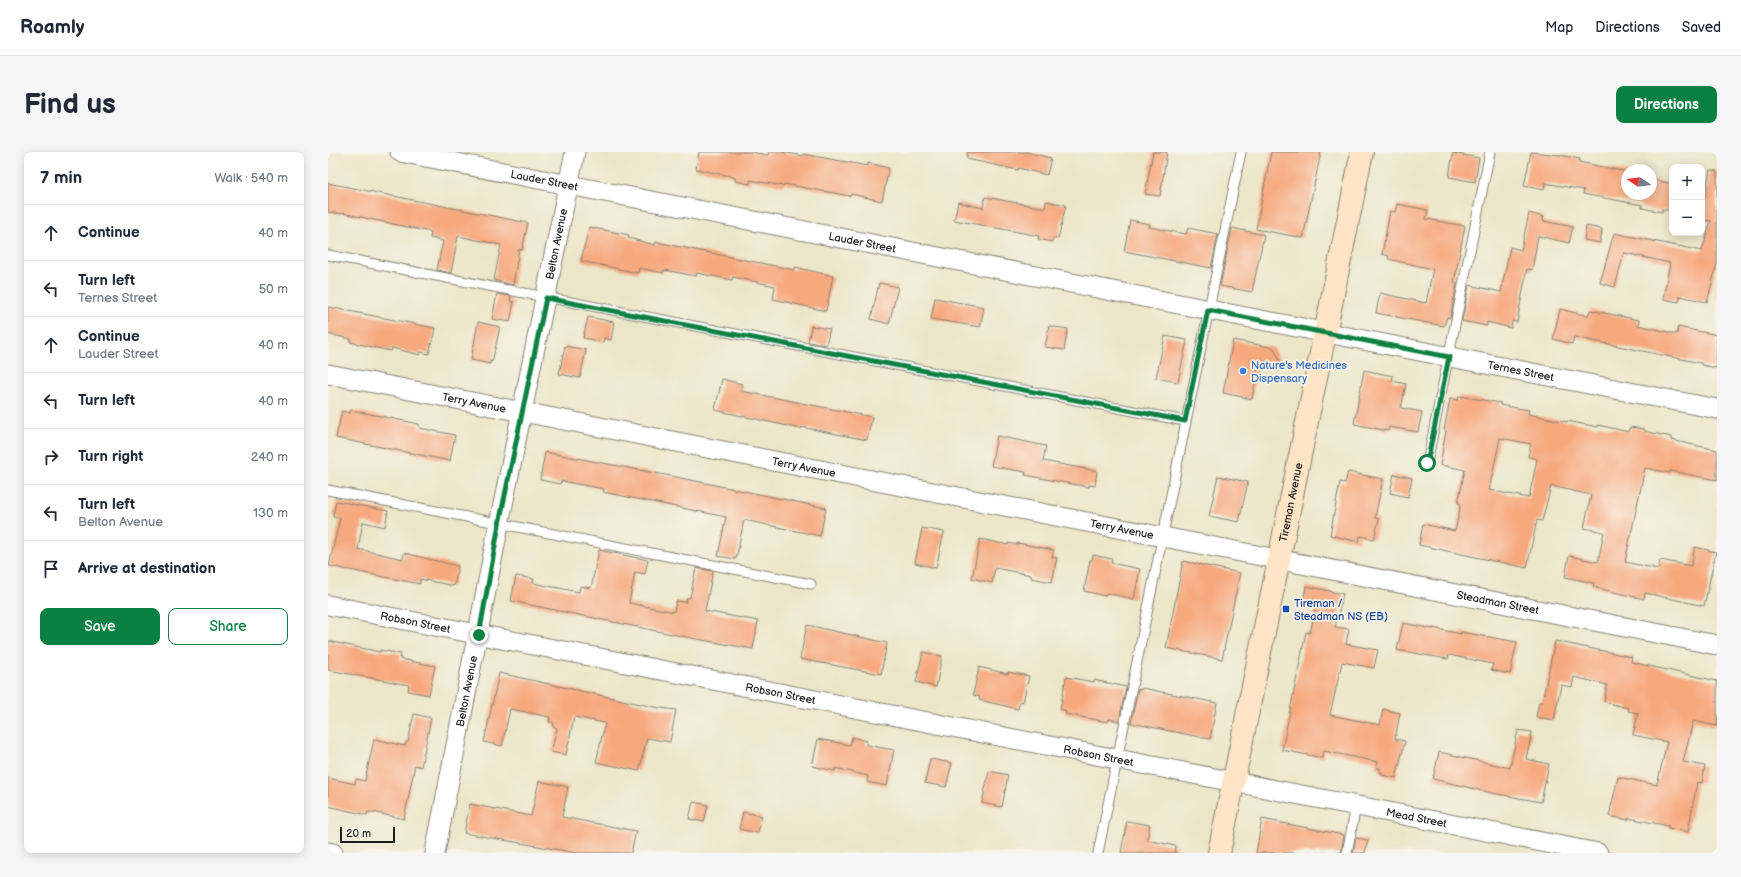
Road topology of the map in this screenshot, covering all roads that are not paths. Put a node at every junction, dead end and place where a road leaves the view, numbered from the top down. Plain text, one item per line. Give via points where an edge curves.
1 (400, 152) edge
2 (575, 152) edge
3 (1241, 152) edge
4 (1362, 152) edge
5 (1490, 152) edge
6 (568, 185) junction
7 (328, 255) edge
8 (546, 298) junction
9 (1208, 310) junction
10 (1325, 333) junction
11 (1449, 357) junction
12 (328, 374) edge
13 (1717, 409) edge
14 (523, 412) junction
15 (1185, 421) junction
16 (1427, 463) dead end
17 (328, 490) edge
18 (499, 524) junction
19 (1162, 537) junction
20 (1279, 560) junction
21 (811, 584) dead end
22 (328, 605) edge
23 (479, 635) junction
24 (1717, 645) edge
25 (1117, 759) junction
26 (1234, 782) junction
27 (1356, 806) junction
28 (328, 852) edge
29 (333, 853) edge
30 (435, 853) edge
31 (1098, 853) edge
32 (1219, 853) edge
33 (1347, 853) edge
34 (1598, 853) edge

1 - 6 street, Lauder Street
2 - 6 street, Belton Avenue
3 - 9 lane
4 - 10 street, Tireman Avenue
5 - 11 lane
6 - 8 street, Belton Avenue
6 - 9 street, Lauder Street
7 - 8 lane
8 - 14 street, Belton Avenue
8 - 15 lane
9 - 10 street, Lauder Street
9 - 15 lane
10 - 11 street, Ternes Street
10 - 20 street, Tireman Avenue
11 - 13 street, Ternes Street
11 - 16 lane
12 - 14 street, Terry Avenue
14 - 18 street, Belton Avenue
14 - 19 street, Terry Avenue
15 - 19 lane
17 - 18 lane
18 - 21 lane
18 - 23 street, Belton Avenue
19 - 20 street, Terry Avenue
19 - 25 lane
20 - 24 street, Steadman Street
20 - 26 street, Tireman Avenue
22 - 23 street, Robson Street
23 - 25 street, Robson Street
23 - 30 street, Belton Avenue
25 - 26 street, Robson Street
25 - 31 lane
26 - 27 street, Mead Street
26 - 32 street, Tireman Avenue
27 - 33 lane
27 - 34 street, Mead Street
28 - 29 street

